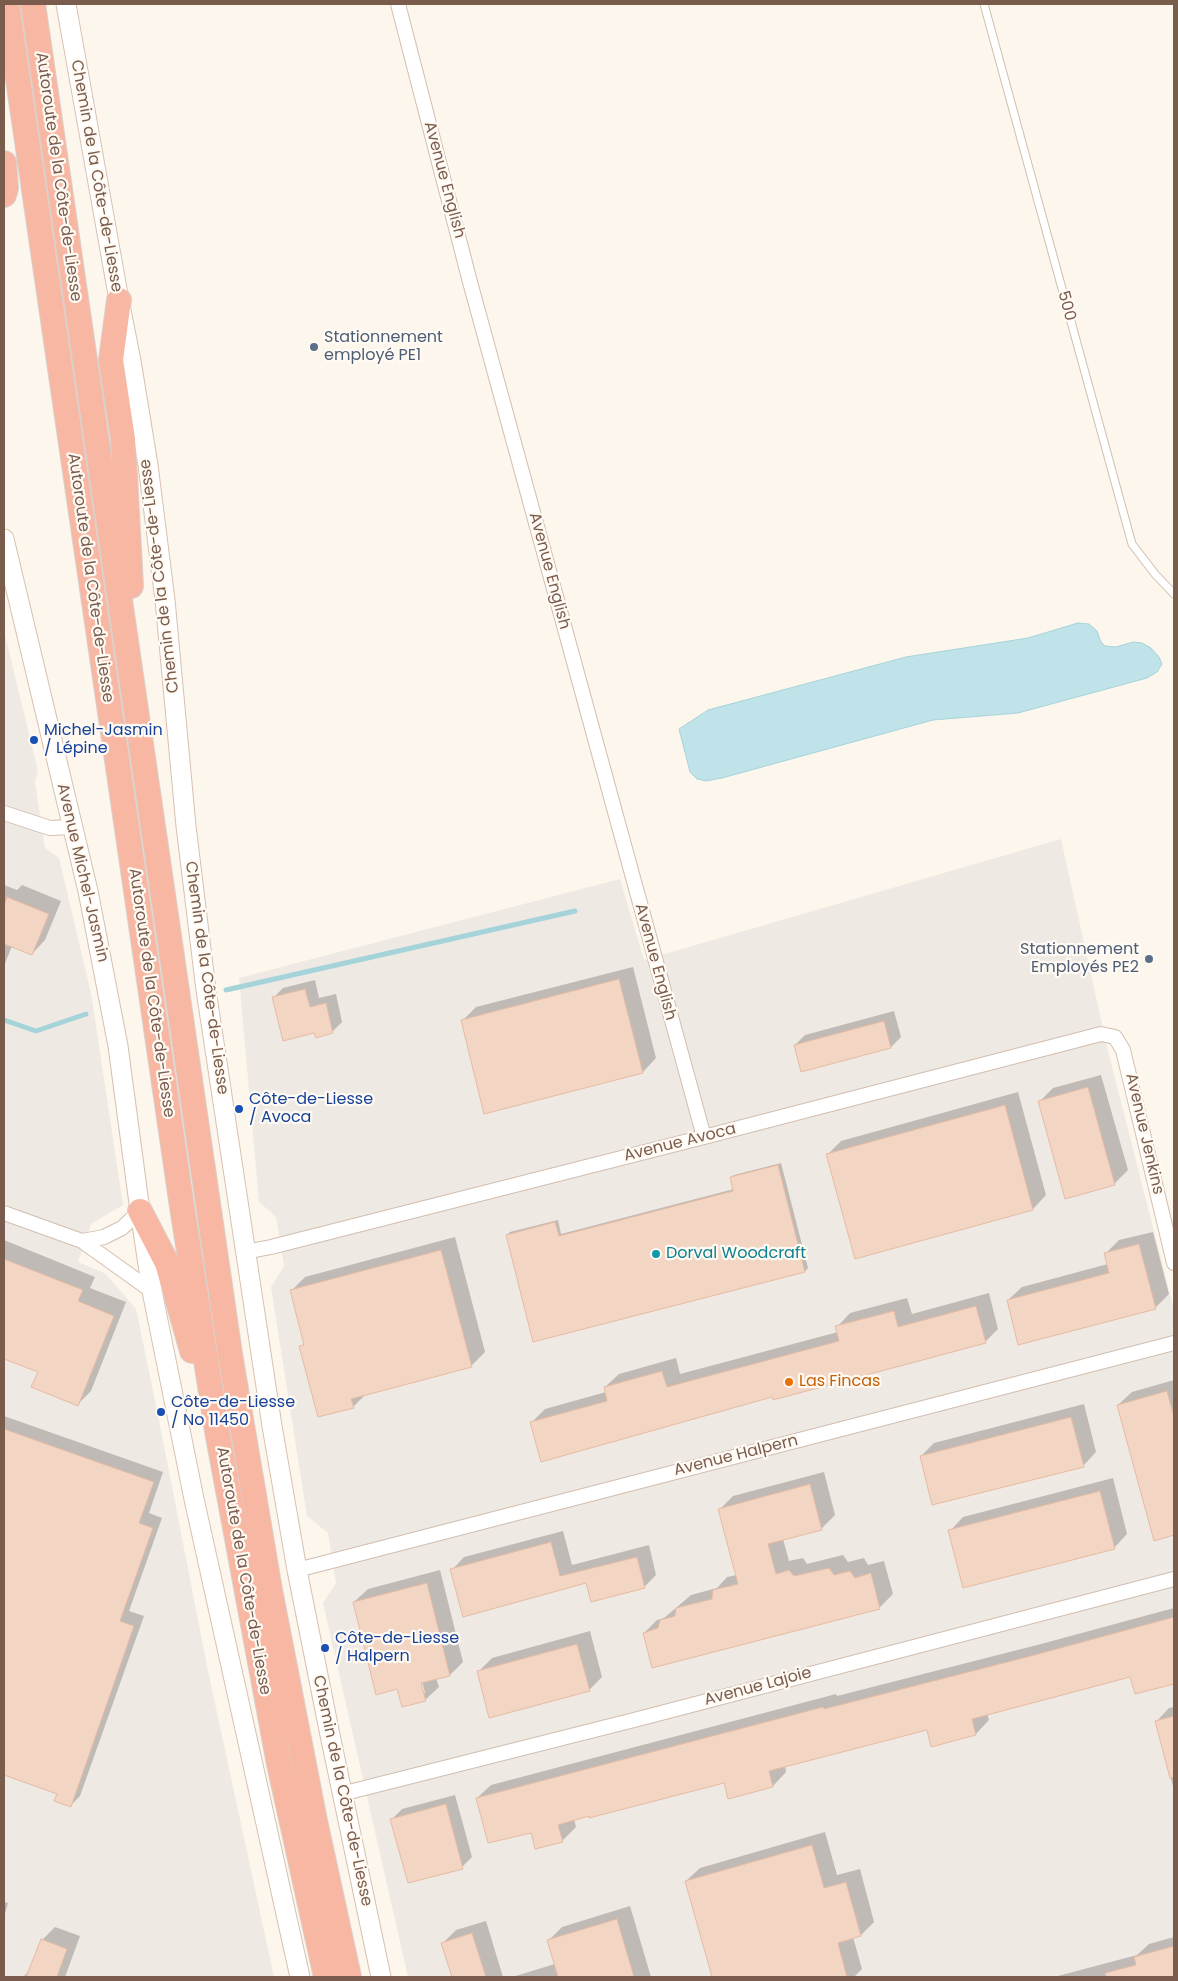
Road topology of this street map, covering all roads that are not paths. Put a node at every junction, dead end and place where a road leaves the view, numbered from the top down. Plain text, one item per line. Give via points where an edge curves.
1 (7, 4) edge
2 (33, 4) edge
3 (66, 4) edge
4 (398, 4) edge
5 (984, 4) edge
6 (4, 163) edge
7 (4, 195) edge
8 (119, 300) junction
9 (4, 539) edge
10 (1174, 594) edge
11 (140, 740) junction
12 (4, 813) edge
13 (72, 828) junction
14 (1115, 1037) joint
15 (704, 1138) junction
16 (140, 1211) junction
17 (4, 1213) edge
18 (82, 1241) junction
19 (245, 1252) junction
20 (1174, 1263) edge
21 (152, 1290) junction
22 (1174, 1342) edge
23 (217, 1431) junction
24 (297, 1570) junction
25 (1174, 1579) edge
26 (341, 1794) junction
27 (300, 1977) edge
28 (326, 1977) edge
29 (349, 1977) edge
30 (381, 1977) edge

1 - 23 highway, Autoroute de la Côte-de-Liesse
2 - 11 highway, Autoroute de la Côte-de-Liesse
3 - 8 main road, Chemin de la Côte-de-Liesse
4 - 15 street, Avenue English via 470,282
5 - 10 lane, 500 via 1132,544
6 - 7 highway
8 - 11 highway via 111,360 123,439
8 - 19 main road, Chemin de la Côte-de-Liesse via 158,533 190,863
9 - 13 main road, Avenue Michel-Jasmin
11 - 29 highway, Autoroute de la Côte-de-Liesse via 207,1208 255,1507 313,1812
12 - 13 street via 50,828
13 - 16 main road, Avenue Michel-Jasmin via 114,1021
14 - 15 street, Avenue Avoca via 1100,1034
14 - 20 street, Avenue Jenkins via 1124,1050
15 - 19 street, Avenue Avoca
16 - 18 street via 122,1228 104,1237
16 - 21 main road
16 - 23 highway via 167,1263
17 - 18 street
18 - 21 street
19 - 24 main road, Chemin de la Côte-de-Liesse
21 - 27 main road via 194,1499
22 - 24 street, Avenue Halpern
23 - 28 highway, Autoroute de la Côte-de-Liesse via 279,1764
24 - 26 main road, Chemin de la Côte-de-Liesse
25 - 26 street, Avenue Lajoie
26 - 30 main road, Chemin de la Côte-de-Liesse

